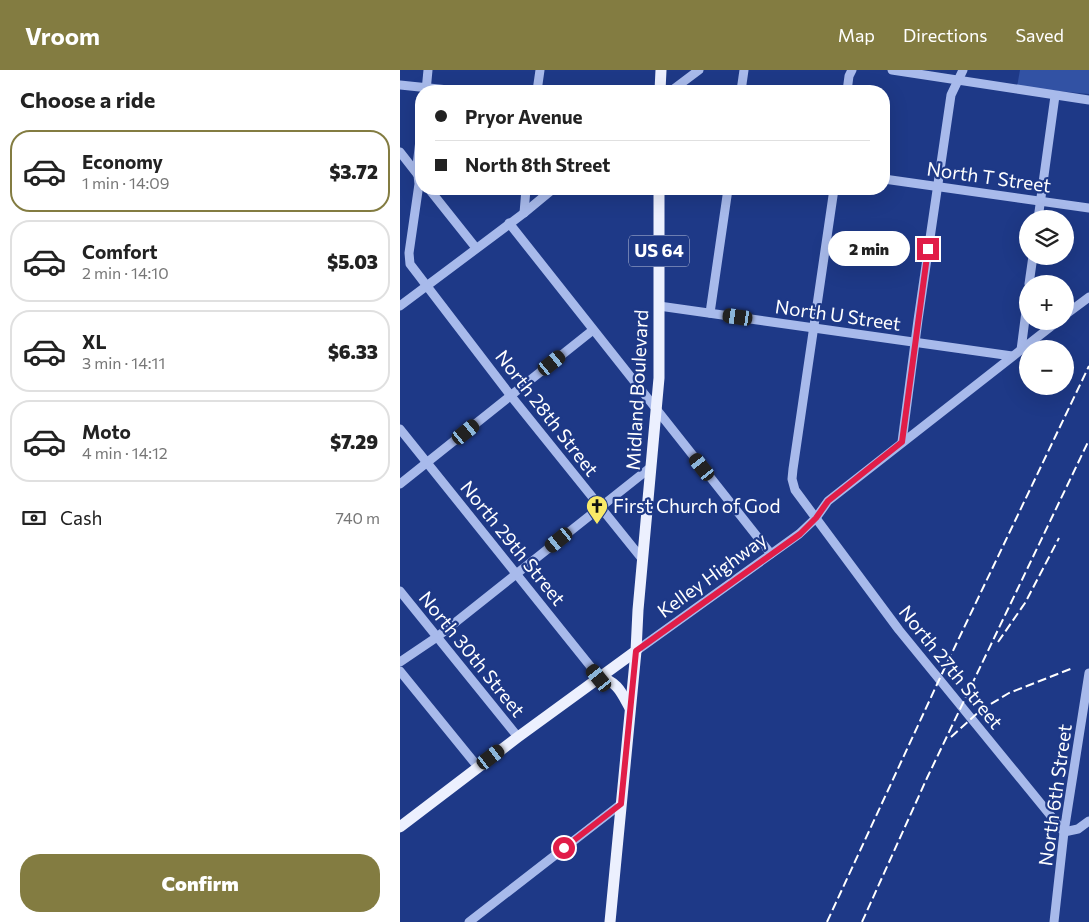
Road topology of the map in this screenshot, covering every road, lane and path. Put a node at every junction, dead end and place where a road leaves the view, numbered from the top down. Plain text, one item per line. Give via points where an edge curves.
1 (428, 70) edge
2 (540, 70) edge
3 (661, 70) edge
4 (699, 70) edge
5 (744, 70) edge
6 (852, 70) edge
7 (892, 70) edge
8 (963, 70) edge
9 (959, 80) junction
10 (400, 85) edge
11 (426, 85) edge
12 (538, 85) edge
13 (660, 85) edge
14 (679, 85) edge
15 (742, 85) edge
16 (848, 85) edge
17 (415, 88) edge
18 (1055, 96) junction
19 (1089, 100) edge
20 (400, 152) edge
21 (415, 171) edge
22 (890, 180) edge
23 (938, 186) junction
24 (417, 195) edge
25 (434, 195) edge
26 (526, 195) edge
27 (546, 195) edge
28 (659, 195) edge
29 (727, 195) edge
30 (833, 195) edge
31 (1041, 201) junction
32 (1089, 208) edge
33 (1040, 210) edge
34 (524, 213) junction
35 (509, 224) junction
36 (476, 248) junction
37 (426, 286) junction
38 (1089, 297) edge
39 (400, 306) edge
40 (659, 306) junction
41 (1074, 308) edge
42 (710, 313) junction
43 (814, 328) junction
44 (593, 330) junction
45 (1047, 330) edge
46 (1034, 340) edge
47 (915, 342) junction
48 (1019, 351) edge
49 (1012, 356) junction
50 (511, 396) junction
51 (656, 409) junction
52 (400, 429) edge
53 (902, 442) junction
54 (428, 462) junction
55 (651, 467) junction
56 (400, 484) edge
57 (600, 507) junction
58 (816, 518) junction
59 (771, 554) junction
60 (643, 560) junction
61 (517, 574) junction
62 (400, 591) edge
63 (437, 637) junction
64 (636, 651) junction
65 (400, 662) edge
66 (400, 672) edge
67 (1089, 673) edge
68 (599, 678) junction
69 (630, 708) junction
70 (518, 737) junction
71 (478, 767) junction
72 (621, 804) junction
73 (1089, 821) edge
74 (400, 827) edge
75 (1064, 832) junction
76 (469, 922) edge
77 (610, 922) edge
78 (1054, 922) edge

1 - 11 street
2 - 12 street
3 - 13 main road
4 - 14 street
5 - 15 street
6 - 16 street
7 - 9 street
8 - 9 street
9 - 18 street
9 - 23 street via 950,95
10 - 17 street
18 - 19 street
18 - 31 street
20 - 21 street
22 - 23 street, North T Street
23 - 31 street, North T Street
23 - 47 street
24 - 37 street, North 28th Street via 409,259
25 - 36 street
26 - 34 street
27 - 34 street
28 - 40 main road, Midland Boulevard / US 64
29 - 42 street
30 - 43 street, North 27th Street
31 - 32 street, North T Street
31 - 33 street
34 - 35 street
35 - 36 street
35 - 44 street
36 - 37 street
37 - 39 street
37 - 50 street, North 28th Street
38 - 41 street
40 - 42 street, North U Street
40 - 51 main road, Midland Boulevard / US 64
42 - 43 street, North U Street
43 - 47 street, North U Street
43 - 58 street, North 27th Street via 792,479 795,490
44 - 50 street
44 - 51 street
45 - 46 street, Kelley Highway
47 - 49 street, North U Street
47 - 53 street
48 - 49 street, Kelley Highway
49 - 53 street, Kelley Highway
50 - 54 street
50 - 57 street, North 28th Street
51 - 55 main road, Midland Boulevard / US 64
51 - 59 street
52 - 54 street, North 29th Street
53 - 58 street, Kelley Highway via 828,501
54 - 56 street
54 - 61 street, North 29th Street
55 - 57 street
55 - 60 main road, Midland Boulevard / US 64
57 - 60 street, North 28th Street
57 - 61 street
58 - 59 street, Kelley Highway
58 - 75 street, North 27th Street via 898,630
59 - 64 street, Kelley Highway
60 - 64 main road, Midland Boulevard / US 64
61 - 63 street
61 - 68 street, North 29th Street
62 - 63 street, North 30th Street
63 - 65 street
63 - 70 street, North 30th Street
64 - 68 main road, Kelley Highway
64 - 69 main road, Midland Boulevard / US 64
66 - 71 street
67 - 75 street, North 6th Street
68 - 69 main road via 616,685
68 - 70 main road, Kelley Highway
69 - 72 main road, Midland Boulevard / US 64
70 - 71 main road, Kelley Highway
71 - 74 main road, Kelley Highway
72 - 76 street
72 - 77 main road, Midland Boulevard / US 64
73 - 75 street via 1078,829
75 - 78 street, North 6th Street

